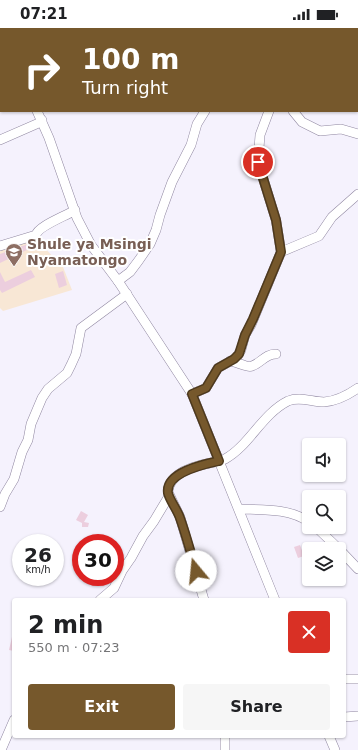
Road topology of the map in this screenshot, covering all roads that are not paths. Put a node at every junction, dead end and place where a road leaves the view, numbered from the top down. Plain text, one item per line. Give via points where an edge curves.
1 (38, 112) edge
2 (204, 112) edge
3 (269, 112) edge
4 (293, 112) edge
5 (42, 120) junction
6 (358, 134) edge
7 (0, 140) edge
8 (358, 194) edge
9 (75, 210) junction
10 (0, 246) edge
11 (281, 252) junction
12 (118, 281) junction
13 (126, 294) junction
14 (276, 354) dead end
15 (230, 362) junction
16 (358, 388) edge
17 (192, 394) junction
18 (219, 461) junction
19 (169, 496) junction
20 (0, 507) edge
21 (239, 509) junction
22 (302, 518) edge
23 (323, 534) edge
24 (332, 542) edge
25 (346, 557) edge
26 (358, 570) edge
27 (102, 598) edge
28 (203, 598) edge
29 (274, 598) edge
30 (346, 679) edge
31 (358, 679) edge
32 (358, 716) edge
33 (346, 717) edge
34 (12, 725) edge
35 (225, 738) edge
36 (330, 738) edge
37 (1, 750) edge
38 (225, 750) edge
39 (335, 750) edge

1 - 5 street
2 - 12 street via 172,182 150,244 130,272
3 - 11 street via 260,135 258,162 276,220
4 - 6 street via 302,122 320,131 341,129
5 - 7 street via 30,128
5 - 9 street
8 - 11 street via 332,218 319,236
9 - 10 street via 42,227 36,235
9 - 12 street via 91,245
11 - 15 street via 241,350
12 - 13 street
13 - 17 street
13 - 20 street via 81,328 74,360 67,373 48,389 42,398 14,479
14 - 15 street via 265,356 252,366
15 - 17 street via 218,368 206,388
16 - 18 street via 333,401 289,401 266,418 236,450
17 - 18 street
18 - 19 street via 177,475 168,488
18 - 21 street
19 - 27 street via 114,588
19 - 28 street via 180,517
21 - 22 street via 284,512
21 - 29 street
23 - 24 street
25 - 26 street
30 - 31 street
32 - 33 street
34 - 37 street
35 - 38 street
36 - 39 street

